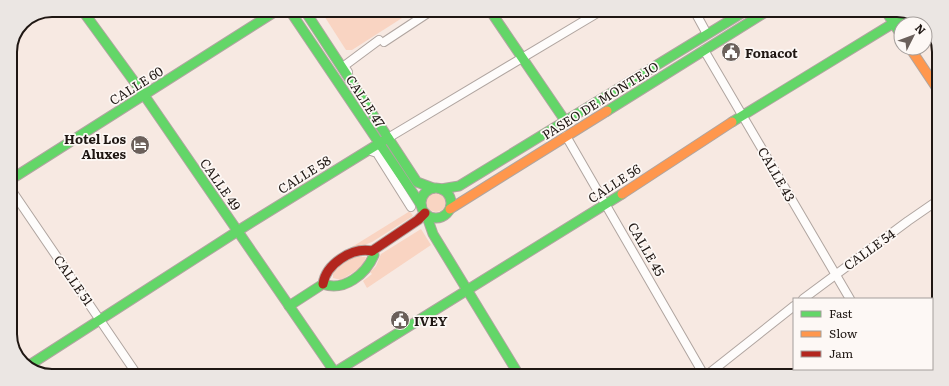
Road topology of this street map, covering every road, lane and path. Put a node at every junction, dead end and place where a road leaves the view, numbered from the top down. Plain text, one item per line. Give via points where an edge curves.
1 (87, 17) edge
2 (261, 17) edge
3 (267, 17) edge
4 (272, 17) edge
5 (286, 17) edge
6 (294, 17) edge
7 (309, 17) edge
8 (421, 17) edge
9 (495, 17) edge
10 (591, 17) edge
11 (698, 17) edge
12 (734, 17) edge
13 (758, 17) edge
14 (889, 17) edge
15 (893, 24) joint
16 (707, 34) junction
17 (704, 50) junction
18 (915, 56) edge
19 (523, 57) junction
20 (932, 81) edge
21 (145, 94) junction
22 (373, 114) junction
23 (744, 115) junction
24 (363, 120) junction
25 (566, 122) junction
26 (387, 128) dead end
27 (566, 136) junction
28 (388, 138) junction
29 (379, 143) junction
30 (17, 177) edge
31 (437, 188) junction
32 (17, 190) edge
33 (606, 204) junction
34 (932, 205) edge
35 (411, 208) dead end
36 (450, 209) junction
37 (424, 211) junction
38 (238, 231) junction
39 (372, 251) junction
40 (834, 274) junction
41 (323, 284) junction
42 (467, 289) junction
43 (804, 298) edge
44 (849, 298) edge
45 (477, 299) dead end
46 (467, 300) dead end
47 (289, 306) junction
48 (793, 307) edge
49 (101, 318) junction
50 (33, 363) edge
51 (133, 369) edge
52 (331, 369) edge
53 (342, 369) edge
54 (509, 369) edge
55 (515, 369) edge
56 (520, 369) edge
57 (702, 369) edge
58 (713, 369) edge

1 - 21 street, CALLE 49
2 - 21 street
3 - 21 street, CALLE 60
4 - 21 street
5 - 35 street via 370,139 370,148 377,152
6 - 24 street, CALLE 47
7 - 22 street, CALLE 47
8 - 26 street via 344,66
9 - 19 street
10 - 19 street, CALLE 58
11 - 16 street
12 - 16 street
13 - 17 street, PASEO DE MONTEJO
14 - 15 street
15 - 23 street, CALLE 56
16 - 25 street
17 - 23 street, CALLE 43
17 - 27 street, PASEO DE MONTEJO
18 - 20 street
19 - 25 street
19 - 28 street, CALLE 58
21 - 30 street, CALLE 60
21 - 38 street, CALLE 49
22 - 24 street
22 - 28 street, CALLE 47
23 - 33 street, CALLE 56
23 - 40 street, CALLE 43
24 - 29 street, CALLE 47
25 - 31 street via 459,186
27 - 33 street, CALLE 45
27 - 36 street, PASEO DE MONTEJO
28 - 29 street, CALLE 58
28 - 31 street, CALLE 47 via 417,182
29 - 37 street, CALLE 47
29 - 38 street, CALLE 58
31 - 36 street via 449,195
31 - 37 street via 423,194
32 - 49 street, CALLE 51
33 - 42 street, CALLE 56
33 - 57 street, CALLE 45
34 - 40 street, CALLE 54
36 - 37 street via 441,217 433,218
37 - 39 street via 418,220
37 - 42 street, CALLE 47 via 433,234
38 - 47 street, CALLE 49
38 - 49 street, CALLE 58
39 - 41 street via 361,250 338,261 326,273
39 - 41 street via 373,258 369,265 353,279 333,287
40 - 43 street, CALLE 54
40 - 44 street, CALLE 43
41 - 47 street
42 - 53 street, CALLE 56
42 - 55 street, CALLE 47
45 - 56 street
46 - 54 street
47 - 52 street, CALLE 49
48 - 58 street
49 - 50 street, CALLE 58
49 - 51 street, CALLE 51

